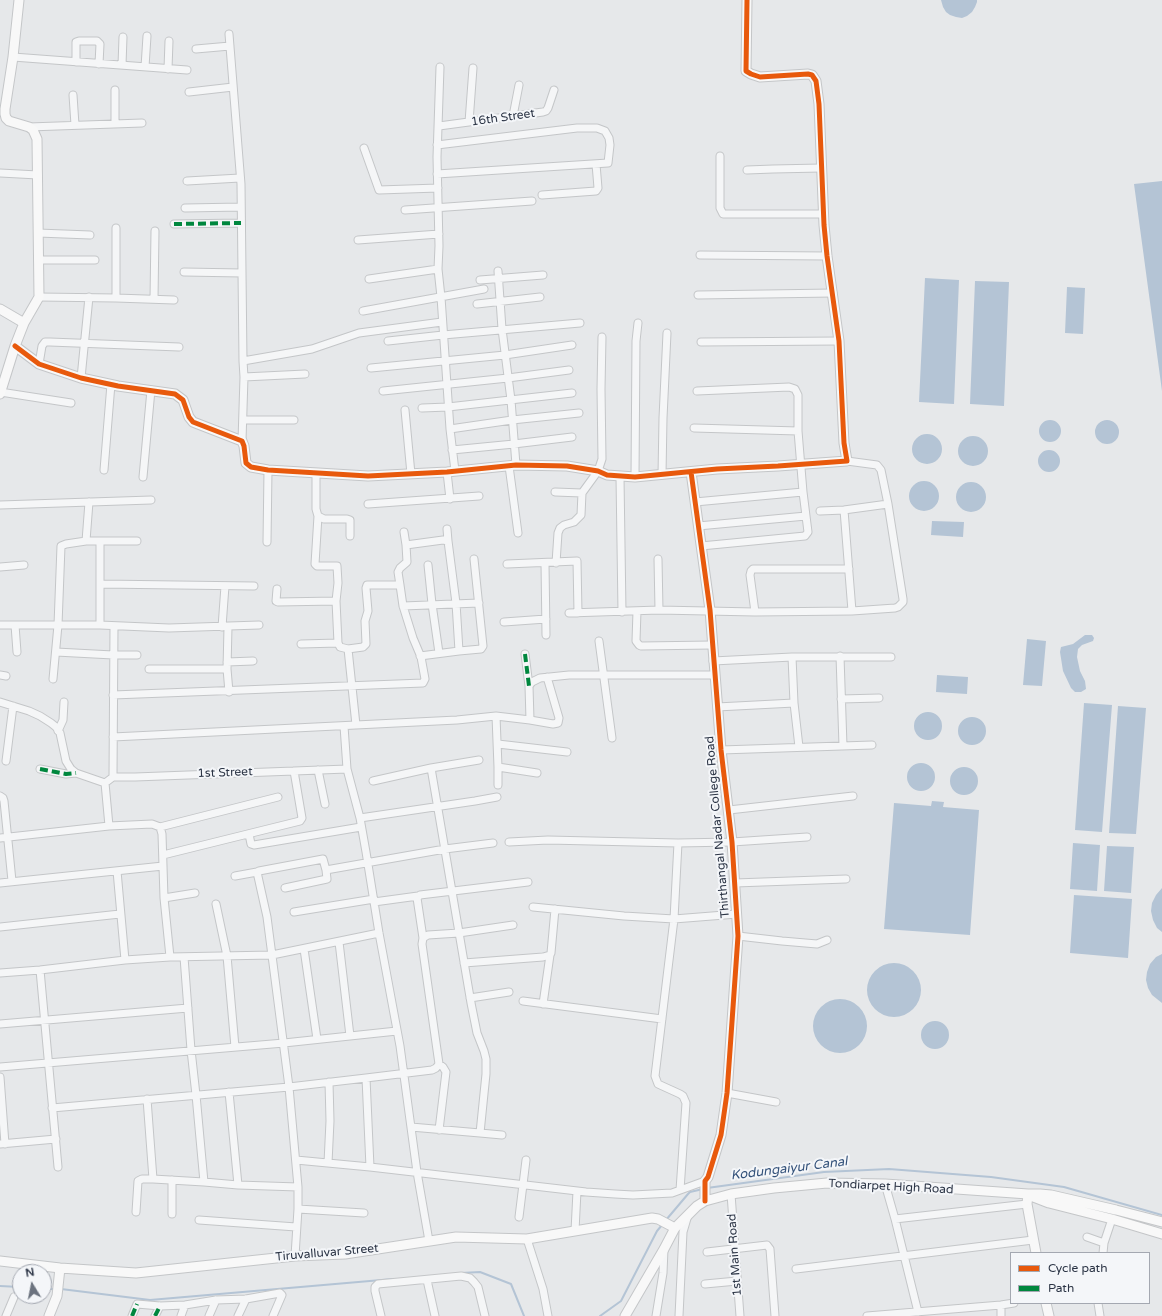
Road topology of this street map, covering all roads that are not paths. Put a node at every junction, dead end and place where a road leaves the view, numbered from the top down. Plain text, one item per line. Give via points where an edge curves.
1 (19, 0) edge
2 (747, 0) edge
3 (229, 34) dead end
4 (147, 36) dead end
5 (123, 37) dead end
6 (169, 41) dead end
7 (230, 46) junction
8 (196, 49) dead end
9 (13, 57) junction
10 (76, 62) junction
11 (99, 64) junction
12 (122, 65) junction
13 (145, 67) junction
14 (440, 67) dead end
15 (473, 68) dead end
16 (168, 69) junction
17 (187, 70) dead end
18 (518, 85) dead end
19 (233, 87) junction
20 (115, 90) dead end
21 (554, 90) dead end
22 (189, 92) dead end
23 (73, 96) dead end
24 (513, 116) junction
25 (142, 122) dead end
26 (469, 122) junction
27 (115, 124) junction
28 (75, 125) junction
29 (439, 126) junction
30 (29, 127) junction
31 (437, 145) junction
32 (364, 148) dead end
33 (720, 156) dead end
34 (596, 164) junction
35 (821, 168) junction
36 (747, 170) dead end
37 (0, 173) edge
38 (437, 174) junction
39 (38, 175) junction
40 (240, 178) junction
41 (187, 181) dead end
42 (438, 188) junction
43 (542, 195) dead end
44 (532, 201) dead end
45 (241, 207) junction
46 (438, 207) junction
47 (185, 208) dead end
48 (405, 210) dead end
49 (824, 214) junction
50 (241, 223) junction
51 (174, 224) dead end
52 (116, 228) dead end
53 (154, 231) dead end
54 (38, 233) junction
55 (439, 234) junction
56 (90, 236) dead end
57 (358, 240) dead end
58 (700, 255) dead end
59 (827, 256) junction
60 (38, 260) junction
61 (95, 260) dead end
62 (438, 269) junction
63 (184, 272) dead end
64 (242, 273) junction
65 (498, 275) junction
66 (543, 275) dead end
67 (369, 279) dead end
68 (480, 280) dead end
69 (484, 289) dead end
70 (832, 292) junction
71 (698, 295) dead end
72 (39, 297) junction
73 (88, 297) junction
74 (441, 297) junction
75 (540, 297) dead end
76 (116, 298) junction
77 (154, 299) junction
78 (174, 300) dead end
79 (500, 301) junction
80 (477, 304) dead end
81 (0, 309) edge
82 (363, 311) dead end
83 (442, 322) junction
84 (24, 323) junction
85 (580, 323) dead end
86 (638, 323) dead end
87 (502, 330) junction
88 (666, 333) dead end
89 (443, 335) junction
90 (602, 337) dead end
91 (388, 341) dead end
92 (839, 341) junction
93 (701, 342) dead end
94 (84, 343) junction
95 (572, 345) dead end
96 (15, 346) junction
97 (178, 347) dead end
98 (505, 355) junction
99 (445, 360) junction
100 (242, 361) junction
101 (39, 364) junction
102 (371, 368) dead end
103 (569, 370) dead end
104 (305, 374) dead end
105 (244, 377) junction
106 (80, 378) junction
107 (508, 378) junction
108 (111, 384) junction
109 (446, 384) junction
110 (150, 390) junction
111 (383, 391) dead end
112 (697, 392) dead end
113 (0, 393) edge
114 (572, 393) dead end
115 (511, 400) junction
116 (71, 404) dead end
117 (448, 407) junction
118 (422, 408) dead end
119 (405, 410) dead end
120 (579, 413) dead end
121 (243, 420) junction
122 (294, 420) dead end
123 (512, 420) junction
124 (694, 428) dead end
125 (450, 429) junction
126 (798, 431) junction
127 (572, 437) dead end
128 (242, 441) junction
129 (514, 444) junction
130 (452, 450) junction
131 (847, 461) junction
132 (512, 465) junction
133 (800, 465) junction
134 (104, 470) dead end
135 (268, 470) junction
136 (451, 471) junction
137 (598, 471) junction
138 (691, 472) junction
139 (316, 474) junction
140 (411, 474) junction
141 (662, 475) junction
142 (143, 477) dead end
143 (620, 477) junction
144 (635, 477) junction
145 (555, 492) dead end
146 (803, 492) junction
147 (582, 493) junction
148 (479, 496) dead end
149 (450, 499) junction
150 (151, 500) dead end
151 (89, 502) junction
152 (695, 502) junction
153 (368, 504) dead end
154 (888, 504) junction
155 (0, 505) edge
156 (844, 510) junction
157 (820, 511) dead end
158 (318, 516) junction
159 (806, 516) junction
160 (698, 526) junction
161 (447, 529) dead end
162 (404, 532) dead end
163 (518, 533) dead end
164 (350, 536) dead end
165 (86, 541) junction
166 (137, 541) dead end
167 (448, 541) junction
168 (100, 542) junction
169 (267, 542) dead end
170 (406, 545) junction
171 (701, 546) junction
172 (474, 559) dead end
173 (658, 559) dead end
174 (545, 563) junction
175 (556, 563) junction
176 (507, 564) dead end
177 (24, 565) dead end
178 (428, 565) dead end
179 (0, 567) edge
180 (848, 569) junction
181 (100, 584) junction
182 (400, 585) junction
183 (225, 586) junction
184 (254, 586) dead end
185 (277, 589) dead end
186 (336, 601) junction
187 (456, 603) junction
188 (479, 603) junction
189 (432, 604) junction
190 (404, 606) junction
191 (659, 610) junction
192 (710, 610) junction
193 (637, 611) junction
194 (852, 611) junction
195 (622, 612) junction
196 (755, 612) junction
197 (569, 613) dead end
198 (578, 613) junction
199 (546, 618) junction
200 (504, 622) dead end
201 (100, 624) junction
202 (0, 625) edge
203 (15, 625) junction
204 (58, 625) junction
205 (259, 625) dead end
206 (114, 626) junction
207 (225, 627) junction
208 (546, 635) dead end
209 (599, 641) dead end
210 (338, 643) junction
211 (301, 644) dead end
212 (712, 645) junction
213 (348, 649) junction
214 (459, 651) junction
215 (17, 652) dead end
216 (56, 652) junction
217 (439, 653) junction
218 (525, 654) dead end
219 (113, 655) junction
220 (137, 655) dead end
221 (420, 656) junction
222 (840, 656) junction
223 (792, 657) junction
224 (891, 657) dead end
225 (253, 661) dead end
226 (713, 661) junction
227 (227, 666) junction
228 (149, 669) dead end
229 (604, 675) junction
230 (714, 675) junction
231 (547, 676) junction
232 (53, 679) dead end
233 (352, 686) junction
234 (529, 686) junction
235 (229, 692) junction
236 (113, 695) junction
237 (879, 698) dead end
238 (841, 700) junction
239 (0, 702) edge
240 (64, 702) dead end
241 (794, 703) junction
242 (13, 706) junction
243 (717, 706) junction
244 (496, 716) junction
245 (530, 720) junction
246 (356, 725) junction
247 (344, 726) junction
248 (58, 731) junction
249 (113, 737) junction
250 (612, 738) dead end
251 (498, 744) junction
252 (872, 745) dead end
253 (843, 746) junction
254 (800, 747) junction
255 (721, 750) junction
256 (567, 752) dead end
257 (479, 760) dead end
258 (6, 761) dead end
259 (498, 767) junction
260 (431, 768) junction
261 (40, 769) dead end
262 (347, 769) junction
263 (318, 770) junction
264 (294, 771) junction
265 (76, 773) junction
266 (537, 773) dead end
267 (113, 777) junction
268 (373, 781) dead end
269 (105, 783) junction
270 (498, 785) dead end
271 (0, 796) edge
272 (853, 796) dead end
273 (278, 797) dead end
274 (497, 797) dead end
275 (325, 804) dead end
276 (438, 807) junction
277 (729, 810) junction
278 (360, 818) junction
279 (110, 826) junction
280 (160, 827) junction
281 (361, 827) junction
282 (249, 834) junction
283 (4, 837) edge
284 (807, 837) dead end
285 (509, 842) dead end
286 (732, 842) junction
287 (493, 843) dead end
288 (678, 843) junction
289 (446, 849) junction
290 (163, 855) junction
291 (368, 864) junction
292 (163, 866) junction
293 (326, 870) junction
294 (117, 871) junction
295 (257, 872) junction
296 (235, 876) dead end
297 (846, 879) dead end
298 (12, 881) junction
299 (528, 882) dead end
300 (0, 883) edge
301 (736, 883) junction
302 (285, 888) dead end
303 (195, 892) dead end
304 (452, 892) junction
305 (418, 896) junction
306 (164, 898) junction
307 (374, 901) junction
308 (216, 904) dead end
309 (533, 907) dead end
310 (555, 909) junction
311 (294, 912) dead end
312 (120, 914) junction
313 (737, 914) junction
314 (674, 919) junction
315 (513, 925) dead end
316 (0, 927) edge
317 (379, 933) junction
318 (459, 933) junction
319 (738, 936) junction
320 (423, 938) junction
321 (827, 940) dead end
322 (338, 942) junction
323 (304, 949) junction
324 (272, 955) junction
325 (550, 955) junction
326 (227, 956) junction
327 (170, 957) junction
328 (184, 957) junction
329 (125, 960) junction
330 (464, 963) junction
331 (40, 970) junction
332 (0, 973) edge
333 (509, 992) dead end
334 (470, 998) junction
335 (523, 1001) dead end
336 (543, 1004) junction
337 (188, 1008) junction
338 (44, 1019) junction
339 (662, 1019) junction
340 (0, 1024) edge
341 (397, 1031) junction
342 (350, 1036) junction
343 (317, 1039) junction
344 (284, 1042) junction
345 (235, 1047) junction
346 (191, 1050) junction
347 (48, 1063) junction
348 (439, 1064) junction
349 (0, 1067) edge
350 (405, 1073) junction
351 (0, 1077) edge
352 (366, 1078) junction
353 (329, 1082) junction
354 (289, 1087) junction
355 (229, 1092) junction
356 (727, 1093) junction
357 (196, 1095) junction
358 (147, 1099) junction
359 (776, 1102) dead end
360 (52, 1108) junction
361 (411, 1127) junction
362 (439, 1130) junction
363 (480, 1133) junction
364 (502, 1135) dead end
365 (56, 1139) junction
366 (2, 1144) edge
367 (296, 1160) junction
368 (526, 1160) dead end
369 (328, 1163) junction
370 (58, 1167) dead end
371 (370, 1167) junction
372 (417, 1172) junction
373 (154, 1179) junction
374 (172, 1180) junction
375 (204, 1182) junction
376 (523, 1184) junction
377 (885, 1184) junction
378 (238, 1185) junction
379 (298, 1187) junction
380 (680, 1190) junction
381 (705, 1190) junction
382 (577, 1191) junction
383 (731, 1194) junction
384 (1027, 1199) junction
385 (298, 1209) junction
386 (136, 1212) dead end
387 (364, 1213) dead end
388 (689, 1213) junction
389 (172, 1214) dead end
390 (519, 1217) dead end
391 (895, 1219) junction
392 (1112, 1219) junction
393 (199, 1220) dead end
394 (1162, 1222) edge
395 (296, 1227) junction
396 (673, 1227) junction
397 (575, 1231) junction
398 (1162, 1234) edge
399 (1087, 1237) dead end
400 (527, 1239) junction
401 (1033, 1240) junction
402 (430, 1241) junction
403 (1104, 1243) junction
404 (664, 1249) junction
405 (735, 1249) junction
406 (707, 1252) dead end
407 (1036, 1252) edge
408 (1104, 1252) edge
409 (904, 1255) junction
410 (295, 1256) junction
411 (0, 1261) edge
412 (60, 1268) junction
413 (796, 1269) dead end
414 (427, 1280) junction
415 (737, 1281) junction
416 (705, 1284) dead end
417 (246, 1299) junction
418 (216, 1300) junction
419 (12, 1302) edge
420 (1010, 1304) edge
421 (1046, 1304) edge
422 (1098, 1304) edge
423 (185, 1305) junction
424 (1001, 1305) junction
425 (160, 1306) junction
426 (918, 1312) junction
427 (894, 1315) edge
428 (6, 1316) edge
429 (49, 1316) edge
430 (132, 1316) edge
431 (155, 1316) edge
432 (181, 1316) edge
433 (209, 1316) edge
434 (238, 1316) edge
435 (273, 1316) edge
436 (381, 1316) edge
437 (434, 1316) edge
438 (485, 1316) edge
439 (548, 1316) edge
440 (625, 1316) edge
441 (656, 1316) edge
442 (679, 1316) edge
443 (737, 1316) edge
444 (776, 1316) edge
445 (867, 1316) edge
446 (1001, 1316) edge
447 (1049, 1316) edge
448 (1100, 1316) edge

1 - 9 street
2 - 35 street via 746,71 760,77 808,74 816,81
3 - 7 street
4 - 13 street
5 - 12 street
6 - 16 street
7 - 8 street
7 - 19 street
9 - 10 street
9 - 30 street via 5,114 9,121
10 - 11 street
10 - 11 street via 76,42 97,41 100,44
11 - 12 street
12 - 13 street
13 - 16 street
14 - 29 street
15 - 26 street
16 - 17 street
18 - 24 street
19 - 22 street
19 - 40 street
20 - 27 street
21 - 24 street, 16th Street via 546,111
23 - 28 street
24 - 26 street, 16th Street
25 - 27 street
26 - 29 street, 16th Street
27 - 28 street
28 - 30 street
29 - 31 street
30 - 39 street via 37,139
31 - 34 street via 577,128 597,128 606,131 610,145 608,163
31 - 38 street
32 - 42 street via 379,190
33 - 49 street via 720,208 723,214
34 - 38 street
34 - 43 street via 596,191
35 - 36 street
35 - 49 street
37 - 39 street
38 - 42 street
39 - 54 street
40 - 41 street
40 - 45 street
42 - 46 street
44 - 46 street
45 - 47 street
45 - 50 street
46 - 48 street
46 - 55 street
49 - 59 street
50 - 51 street
50 - 64 street
52 - 76 street
53 - 77 street
54 - 56 street
54 - 60 street
55 - 57 street
55 - 62 street
58 - 59 street
59 - 70 street
60 - 61 street
60 - 72 street
62 - 67 street
62 - 74 street
63 - 64 street
64 - 100 street
65 - 66 street
65 - 68 street
65 - 79 street
69 - 74 street
70 - 71 street
70 - 92 street
72 - 73 street
72 - 84 street
73 - 76 street
73 - 94 street
74 - 82 street
74 - 83 street
75 - 79 street
76 - 77 street
77 - 78 street
79 - 80 street
79 - 87 street
81 - 84 street
83 - 89 street
83 - 100 street via 359,333 312,349
84 - 96 street
85 - 87 street
86 - 144 street
87 - 89 street
87 - 98 street
88 - 141 street
89 - 91 street
89 - 99 street
90 - 137 street via 602,459
92 - 93 street
92 - 131 street
94 - 97 street
94 - 101 street via 45,342
94 - 106 street
95 - 98 street
96 - 101 street
96 - 113 street
98 - 99 street
98 - 107 street
99 - 102 street
99 - 109 street
100 - 105 street
101 - 106 street
103 - 107 street
104 - 105 street
105 - 121 street
106 - 108 street
107 - 109 street
107 - 115 street
108 - 110 street
108 - 134 street
109 - 111 street
109 - 117 street
110 - 128 street via 174,394 183,400 192,422
110 - 142 street
112 - 126 street via 792,388 798,395
113 - 116 street
114 - 115 street
115 - 117 street
115 - 123 street
117 - 118 street
117 - 125 street
119 - 140 street
120 - 123 street
121 - 122 street
121 - 128 street
123 - 125 street
123 - 129 street
124 - 126 street
125 - 130 street
126 - 133 street
127 - 129 street
128 - 135 street via 246,463
129 - 130 street
129 - 132 street
130 - 136 street
131 - 133 street
131 - 154 street via 880,467
132 - 136 street
132 - 137 street via 567,466
132 - 163 street
133 - 138 street
133 - 146 street
135 - 139 street
135 - 169 street
136 - 140 street
136 - 149 street
137 - 143 street
137 - 147 street
138 - 141 street
138 - 152 street, Thirthangal Nadar College Road
139 - 140 street
139 - 158 street
141 - 144 street
143 - 144 street
143 - 195 street
145 - 147 street
146 - 152 street
146 - 159 street
147 - 175 street via 581,515 574,522 560,528 558,533
148 - 149 street
149 - 153 street
150 - 151 street
151 - 155 street
151 - 165 street
152 - 160 street, Thirthangal Nadar College Road
154 - 156 street
154 - 194 street via 903,602 895,608
156 - 157 street
156 - 180 street
158 - 164 street via 324,519 350,520
158 - 186 street via 315,564 337,566
159 - 160 street
159 - 171 street via 807,535
160 - 171 street, Thirthangal Nadar College Road
161 - 167 street
162 - 170 street
165 - 168 street
165 - 204 street via 61,546
166 - 168 street
167 - 170 street
167 - 187 street
168 - 181 street
170 - 182 street via 408,559 398,572
171 - 192 street, Thirthangal Nadar College Road
172 - 188 street
173 - 191 street
174 - 175 street
174 - 176 street
174 - 199 street
175 - 198 street via 577,561
177 - 179 street
178 - 189 street
180 - 194 street
180 - 196 street via 753,569 750,575
181 - 183 street
181 - 201 street
182 - 190 street
182 - 213 street via 368,585 366,644 364,647
183 - 184 street
183 - 207 street
185 - 186 street via 278,602
186 - 210 street
187 - 188 street
187 - 189 street
187 - 214 street
188 - 214 street via 483,646 481,649
189 - 190 street
189 - 217 street
190 - 221 street
191 - 192 street
191 - 193 street
192 - 196 street
192 - 212 street, Thirthangal Nadar College Road
193 - 195 street
193 - 212 street via 638,645
194 - 196 street
195 - 198 street
197 - 198 street
199 - 200 street
199 - 208 street
201 - 204 street
201 - 206 street
202 - 203 street
203 - 204 street
203 - 215 street
204 - 216 street
205 - 207 street
206 - 207 street
206 - 219 street
207 - 227 street
209 - 229 street
210 - 211 street
210 - 213 street via 340,647
212 - 226 street, Thirthangal Nadar College Road
213 - 233 street
214 - 217 street
216 - 219 street
216 - 232 street
217 - 221 street
218 - 234 street
219 - 220 street
219 - 236 street
221 - 233 street via 425,679 423,683
222 - 223 street
222 - 224 street
222 - 238 street
223 - 226 street
223 - 241 street
225 - 227 street
226 - 230 street, Thirthangal Nadar College Road
227 - 228 street
227 - 235 street
229 - 230 street
229 - 231 street
229 - 250 street
230 - 243 street, Thirthangal Nadar College Road
231 - 234 street via 532,682
231 - 245 street via 559,718 558,723
233 - 235 street
233 - 246 street
234 - 245 street
235 - 236 street
236 - 249 street
237 - 238 street
238 - 253 street
239 - 242 street
240 - 248 street via 63,720
241 - 243 street
241 - 254 street
242 - 248 street via 40,716
242 - 258 street
243 - 255 street, Thirthangal Nadar College Road
244 - 245 street
244 - 246 street
244 - 251 street
246 - 247 street
247 - 249 street
247 - 262 street
248 - 265 street via 66,761
249 - 267 street
251 - 256 street
251 - 259 street
252 - 253 street
253 - 254 street
254 - 255 street
255 - 277 street, Thirthangal Nadar College Road
257 - 260 street
259 - 266 street
259 - 270 street
260 - 268 street
260 - 276 street
261 - 265 street via 66,774
262 - 263 street, 1st Street
262 - 278 street
263 - 264 street, 1st Street
263 - 275 street
264 - 267 street, 1st Street
264 - 282 street via 302,820
265 - 269 street
267 - 269 street
269 - 279 street
271 - 283 street via 4,801
272 - 277 street
273 - 280 street
274 - 276 street
276 - 278 street
276 - 289 street
277 - 286 street, Thirthangal Nadar College Road
278 - 281 street
279 - 280 street via 152,824
279 - 283 street
280 - 290 street
281 - 282 street via 254,845 251,844
281 - 291 street
282 - 290 street
283 - 298 street
284 - 286 street
285 - 288 street via 548,840
286 - 288 street
286 - 301 street, Thirthangal Nadar College Road
287 - 289 street
288 - 314 street
289 - 291 street
289 - 304 street
290 - 292 street
291 - 293 street
291 - 307 street
292 - 294 street
292 - 306 street
293 - 295 street via 323,859
293 - 302 street via 327,879
294 - 298 street
294 - 312 street
295 - 296 street
295 - 324 street
297 - 301 street
298 - 300 street
299 - 304 street
301 - 313 street, Thirthangal Nadar College Road
303 - 306 street
304 - 305 street
304 - 318 street
305 - 307 street
305 - 320 street via 416,899
306 - 327 street
307 - 311 street
307 - 317 street
308 - 326 street
309 - 310 street
310 - 314 street
310 - 325 street
312 - 316 street
312 - 329 street
313 - 314 street
313 - 319 street, Thirthangal Nadar College Road
314 - 339 street
315 - 318 street
317 - 322 street
317 - 341 street
318 - 320 street via 428,935
318 - 330 street
319 - 321 street via 817,944
319 - 356 street, Thirthangal Nadar College Road
320 - 348 street
322 - 323 street
322 - 342 street
323 - 324 street
323 - 343 street
324 - 326 street
324 - 344 street
325 - 330 street via 543,958
325 - 336 street
326 - 328 street
326 - 345 street
327 - 328 street
327 - 329 street
328 - 337 street
329 - 331 street
330 - 334 street
331 - 332 street
331 - 338 street
333 - 334 street
334 - 363 street via 477,1033 486,1059
335 - 336 street
336 - 339 street
337 - 338 street
337 - 346 street
338 - 340 street
338 - 347 street
339 - 380 street via 656,1079 658,1084 683,1096 686,1103
341 - 342 street
341 - 350 street
342 - 343 street
343 - 344 street
344 - 345 street
344 - 354 street
345 - 346 street
346 - 347 street
346 - 357 street
347 - 349 street
347 - 360 street
348 - 350 street via 432,1070
348 - 362 street via 446,1072
350 - 352 street
350 - 361 street
351 - 366 street
352 - 353 street
352 - 371 street
353 - 354 street
353 - 369 street
354 - 355 street
354 - 367 street
355 - 357 street
355 - 378 street
356 - 359 street
356 - 381 street, Thirthangal Nadar College Road via 721,1135
357 - 358 street
357 - 375 street
358 - 360 street
358 - 373 street
360 - 365 street
361 - 362 street
361 - 372 street
362 - 363 street
363 - 364 street
365 - 366 street
365 - 370 street
367 - 369 street
367 - 379 street
368 - 376 street
369 - 371 street
371 - 372 street
372 - 376 street
372 - 402 street
373 - 374 street
373 - 386 street via 138,1181
374 - 375 street
374 - 389 street
375 - 378 street
376 - 382 street
376 - 390 street
377 - 383 street, Tondiarpet High Road via 828,1183
377 - 384 street, Tondiarpet High Road
377 - 391 street
378 - 379 street
379 - 385 street
380 - 381 street
380 - 382 street via 672,1193 633,1195
381 - 383 street, Tondiarpet High Road
381 - 388 street, Tondiarpet High Road via 697,1206
382 - 397 street
383 - 405 street, 1st Main Road
384 - 391 street
384 - 392 street, Tondiarpet High Road
384 - 394 street, Tondiarpet High Road via 1052,1195
384 - 401 street
385 - 387 street
385 - 395 street
388 - 396 street, Tondiarpet High Road
388 - 442 street via 683,1232
391 - 409 street
392 - 398 street, Tondiarpet High Road
392 - 403 street
393 - 395 street
395 - 410 street
396 - 397 street, Tiruvalluvar Street via 652,1218
396 - 404 street, Tondiarpet High Road
397 - 400 street, Tiruvalluvar Street
399 - 403 street
400 - 402 street, Tiruvalluvar Street via 456,1237
400 - 439 street via 543,1289
401 - 407 street
401 - 409 street
402 - 410 street, Tiruvalluvar Street via 345,1254
403 - 408 street
404 - 440 street, Tondiarpet High Road
404 - 441 street
405 - 406 street
405 - 415 street, 1st Main Road
405 - 444 street via 767,1245 770,1249
409 - 413 street
409 - 426 street
410 - 412 street, Tiruvalluvar Street via 136,1273
411 - 412 street, Tiruvalluvar Street
412 - 429 street via 57,1296
414 - 436 street via 378,1284 375,1291
414 - 437 street
414 - 438 street via 461,1276 470,1278 478,1287
415 - 416 street
415 - 443 street, 1st Main Road
417 - 418 street
417 - 434 street
417 - 435 street via 280,1293 282,1295
418 - 423 street
418 - 433 street
419 - 428 street
420 - 424 street
421 - 447 street
422 - 448 street
423 - 425 street
423 - 432 street
424 - 426 street
424 - 446 street
425 - 430 street via 137,1304
425 - 431 street
426 - 427 street
427 - 445 street

